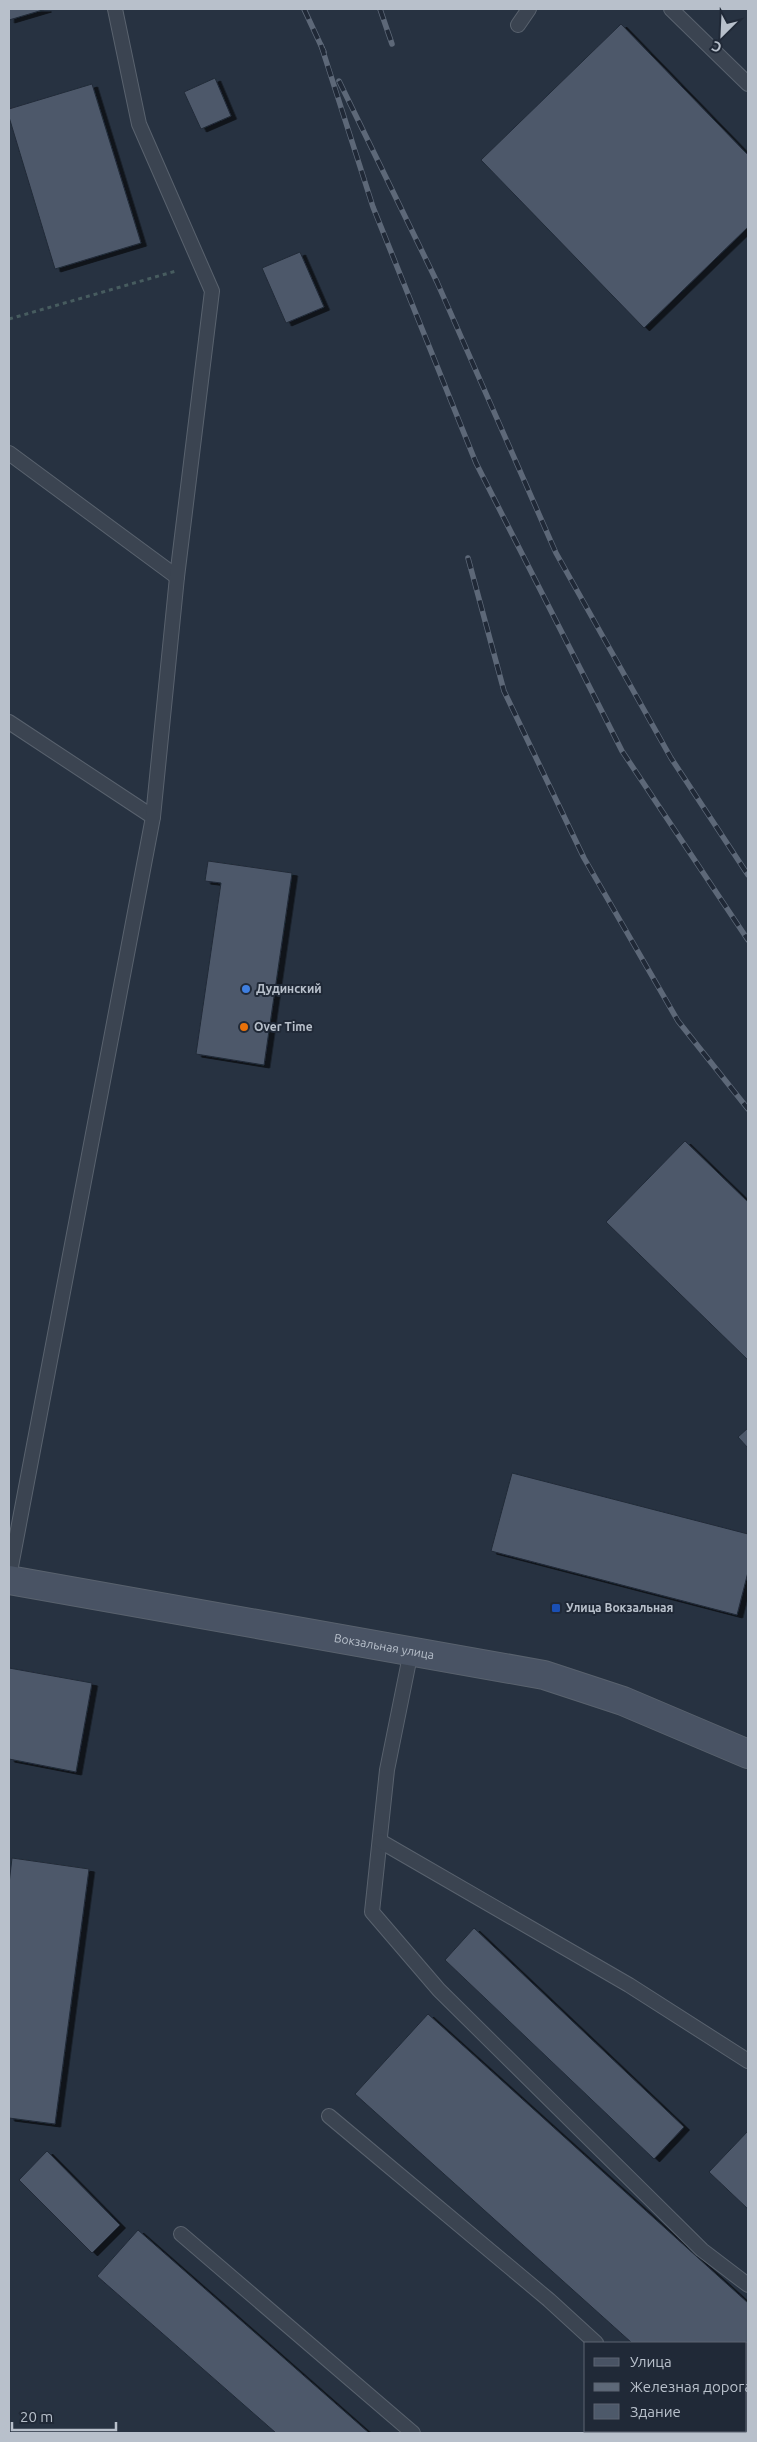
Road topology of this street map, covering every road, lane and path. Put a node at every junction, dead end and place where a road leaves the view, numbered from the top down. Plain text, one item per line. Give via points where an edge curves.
1 (115, 9) edge
2 (529, 9) edge
3 (671, 9) edge
4 (518, 24) dead end
5 (748, 84) edge
6 (200, 264) junction
7 (9, 320) edge
8 (9, 453) edge
9 (177, 578) junction
10 (9, 722) edge
11 (153, 817) junction
12 (9, 1578) edge
13 (411, 1652) junction
14 (748, 1754) edge
15 (380, 1841) junction
16 (748, 2061) edge
17 (329, 2116) dead end
18 (180, 2234) dead end
19 (748, 2285) edge
20 (595, 2342) edge
21 (413, 2433) edge

1 - 6 lane via 139,124
2 - 4 lane
3 - 5 lane
6 - 7 path
6 - 9 lane via 212,291
8 - 9 lane
9 - 11 lane
10 - 11 lane
11 - 12 lane
12 - 13 main road, Вокзальная улица
13 - 14 main road, Вокзальная улица via 544,1675 623,1701
13 - 15 lane via 387,1770
15 - 16 lane via 628,1985
15 - 19 lane via 372,1912 453,2004 702,2250
17 - 20 lane
18 - 21 lane

